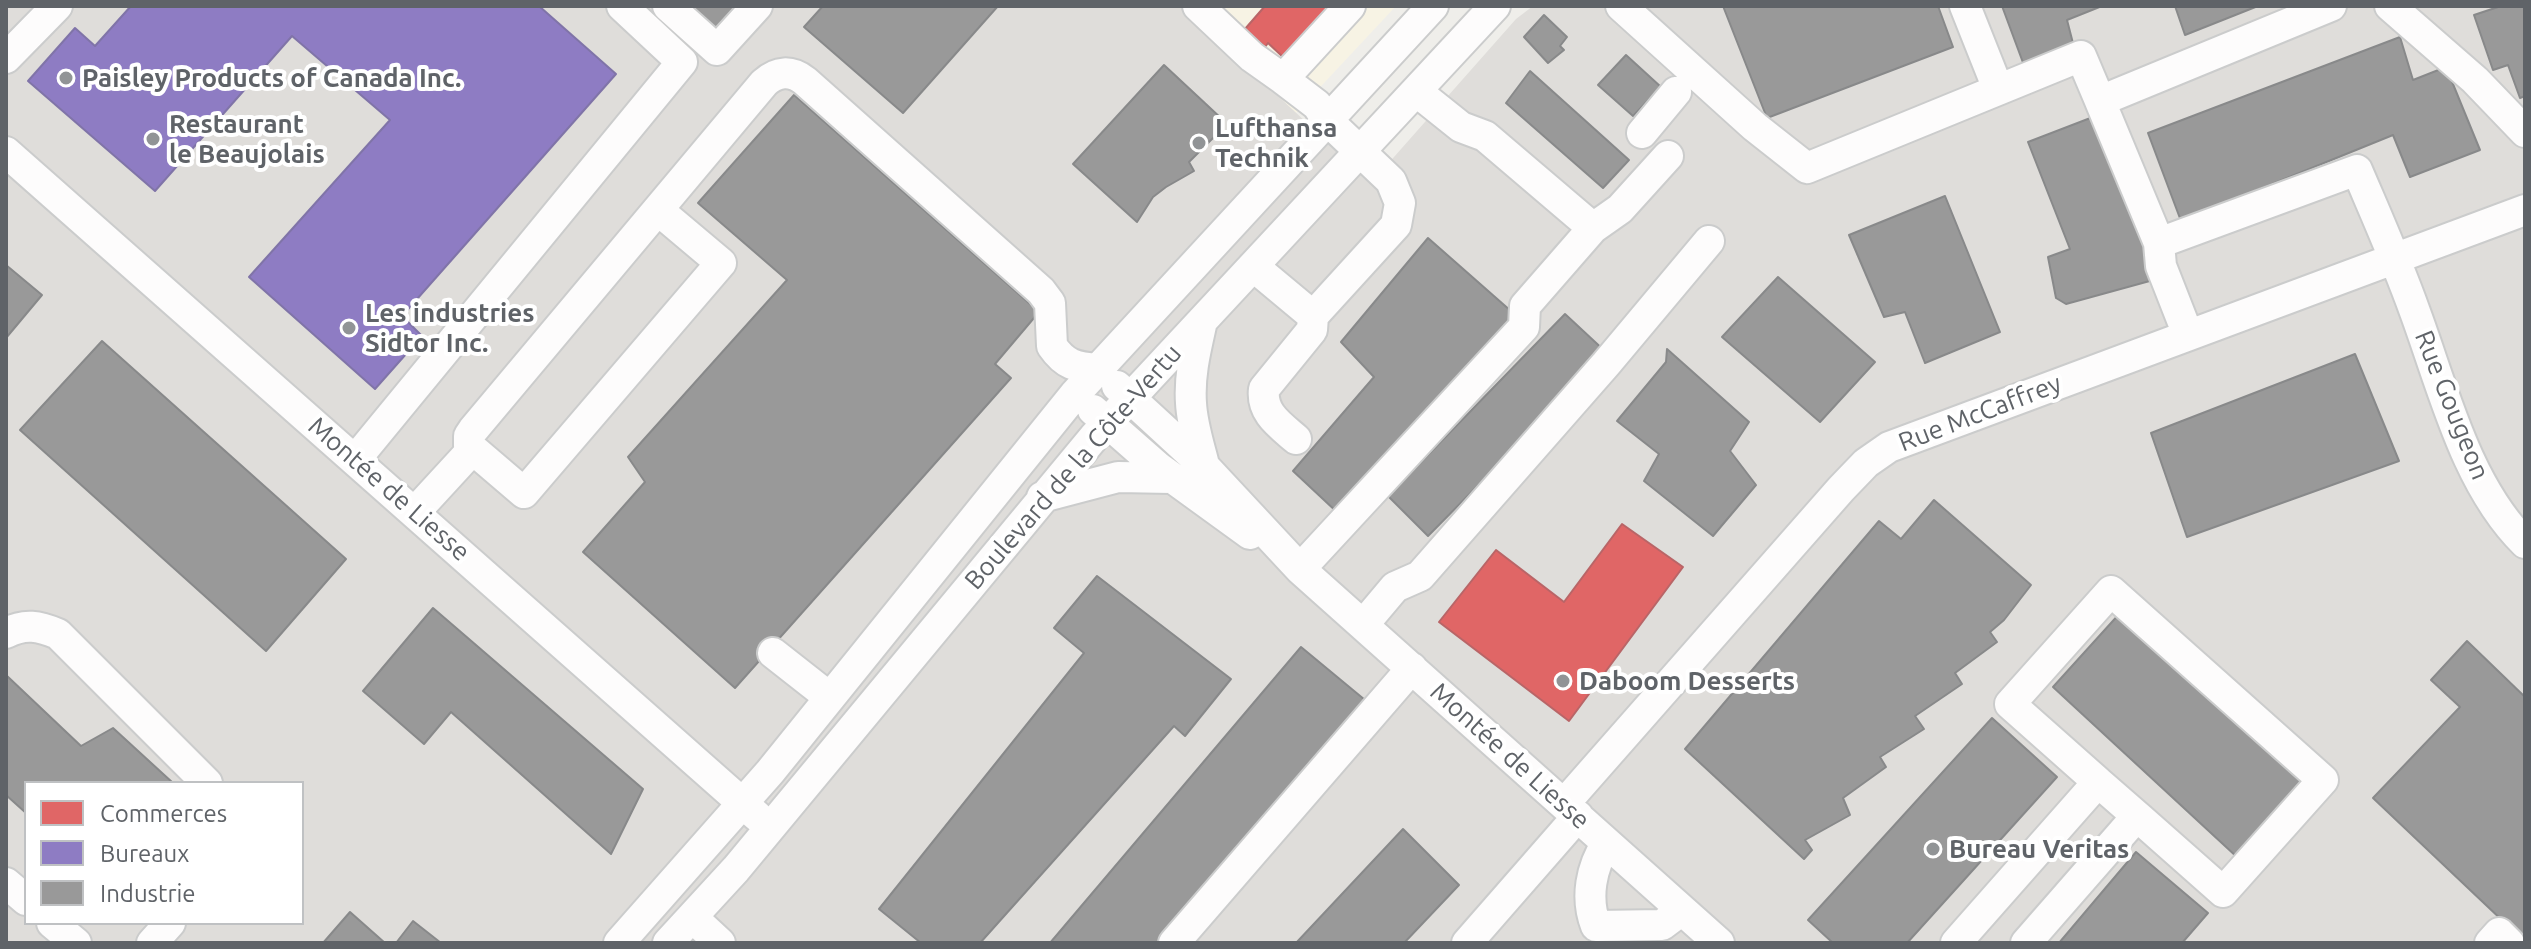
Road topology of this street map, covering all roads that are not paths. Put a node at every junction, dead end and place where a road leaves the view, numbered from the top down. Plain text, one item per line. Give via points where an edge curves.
1 (57, 6) edge
2 (622, 6) edge
3 (668, 6) edge
4 (757, 6) edge
5 (1198, 6) edge
6 (1350, 6) edge
7 (1433, 6) edge
8 (1495, 6) edge
9 (1965, 6) edge
10 (2331, 6) edge
11 (2390, 6) edge
12 (1632, 11) edge
13 (6, 58) edge
14 (1283, 79) junction
15 (1998, 89) junction
16 (1416, 91) junction
17 (1676, 92) dead end
18 (2100, 101) junction
19 (1327, 120) junction
20 (2525, 132) edge
21 (1642, 133) dead end
22 (1360, 151) junction
23 (6, 152) edge
24 (1668, 156) dead end
25 (658, 210) junction
26 (2525, 210) edge
27 (1593, 228) junction
28 (1709, 241) dead end
29 (2159, 243) junction
30 (2394, 259) junction
31 (1253, 266) junction
32 (1313, 316) junction
33 (1202, 321) junction
34 (2188, 335) junction
35 (1082, 377) junction
36 (1131, 398) junction
37 (1106, 423) junction
38 (1296, 439) dead end
39 (472, 450) junction
40 (355, 460) junction
41 (1205, 467) junction
42 (1171, 478) junction
43 (1042, 497) junction
44 (415, 512) junction
45 (2525, 543) edge
46 (1300, 569) junction
47 (1363, 625) junction
48 (6, 633) edge
49 (773, 653) dead end
50 (1412, 668) junction
51 (829, 697) junction
52 (205, 781) edge
53 (2098, 782) junction
54 (744, 803) junction
55 (1571, 810) junction
56 (2137, 816) junction
57 (770, 828) junction
58 (1607, 843) junction
59 (2040, 847) junction
60 (2080, 882) junction
61 (6, 883) edge
62 (24, 898) edge
63 (1682, 910) junction
64 (692, 917) junction
65 (54, 925) edge
66 (1588, 935) edge
67 (76, 943) edge
68 (619, 943) edge
69 (668, 943) edge
70 (720, 943) edge
71 (1174, 943) edge
72 (1467, 943) edge
73 (1719, 943) edge
74 (1956, 943) edge
75 (2026, 943) edge
76 (2490, 943) edge
77 (2509, 943) edge

1 - 13 street
2 - 40 street via 682,62
3 - 4 street via 717,50
5 - 14 street
6 - 14 street
7 - 19 street, Boulevard de la Côte-Vertu
8 - 16 street, Boulevard de la Côte-Vertu
9 - 15 street
10 - 18 street
11 - 20 street
12 - 15 street via 1755,127 1807,168
14 - 19 street via 1317,105
15 - 18 street via 2081,56
16 - 22 street, Boulevard de la Côte-Vertu
16 - 27 street via 1461,127 1485,136
17 - 21 street
18 - 29 street
19 - 22 street
19 - 35 street, Boulevard de la Côte-Vertu
22 - 31 street, Boulevard de la Côte-Vertu
22 - 32 street via 1391,181 1400,203 1396,225
23 - 40 street, Montée de Liesse
24 - 27 street via 1620,209
25 - 35 street via 764,83 777,74 793,73 1047,297 1052,346
25 - 39 street via 473,430 468,443
25 - 39 street via 721,263 524,493
26 - 30 street, Rue McCaffrey
27 - 46 street via 1525,306 1524,327
28 - 47 street via 1420,576 1395,587
29 - 30 street, Rue Gougeon via 2357,170
29 - 34 street via 2161,266
30 - 34 street, Rue McCaffrey
30 - 45 street, Rue Gougeon via 2475,470
31 - 32 street
31 - 33 street, Boulevard de la Côte-Vertu
32 - 38 street via 1312,330 1264,389 1273,419
33 - 36 street, Boulevard de la Côte-Vertu
33 - 41 street via 1190,394
34 - 55 street, Rue McCaffrey via 1877,454 1841,489
35 - 36 street, Montée de Liesse
35 - 37 street, Montée de Liesse
35 - 51 street, Boulevard de la Côte-Vertu
36 - 37 street, Boulevard de la Côte-Vertu
36 - 41 street, Montée de Liesse
37 - 42 street, Montée de Liesse
37 - 43 street, Boulevard de la Côte-Vertu
39 - 44 street
40 - 44 street, Montée de Liesse
41 - 46 street, Montée de Liesse
42 - 43 street via 1118,477
42 - 46 street, Montée de Liesse
43 - 57 street, Boulevard de la Côte-Vertu
44 - 54 street, Montée de Liesse
46 - 47 street, Montée de Liesse
47 - 50 street, Montée de Liesse
48 - 52 street via 19,626 39,626 58,634
49 - 51 street
50 - 55 street, Montée de Liesse
50 - 71 street
51 - 54 street, Boulevard de la Côte-Vertu
53 - 56 street
53 - 56 street via 2010,704 2111,591 2323,780 2223,892
53 - 59 street
54 - 57 street, Montée de Liesse
54 - 68 street, Boulevard de la Côte-Vertu
55 - 58 street, Montée de Liesse
55 - 72 street, Rue McCaffrey
56 - 60 street
57 - 64 street, Boulevard de la Côte-Vertu
58 - 63 street, Montée de Liesse
58 - 66 street via 1592,873
59 - 60 street
59 - 74 street
60 - 75 street
61 - 62 street
63 - 66 street via 1662,925
63 - 73 street, Montée de Liesse
64 - 69 street, Boulevard de la Côte-Vertu
64 - 70 street
65 - 67 street
76 - 77 street via 2499,933

